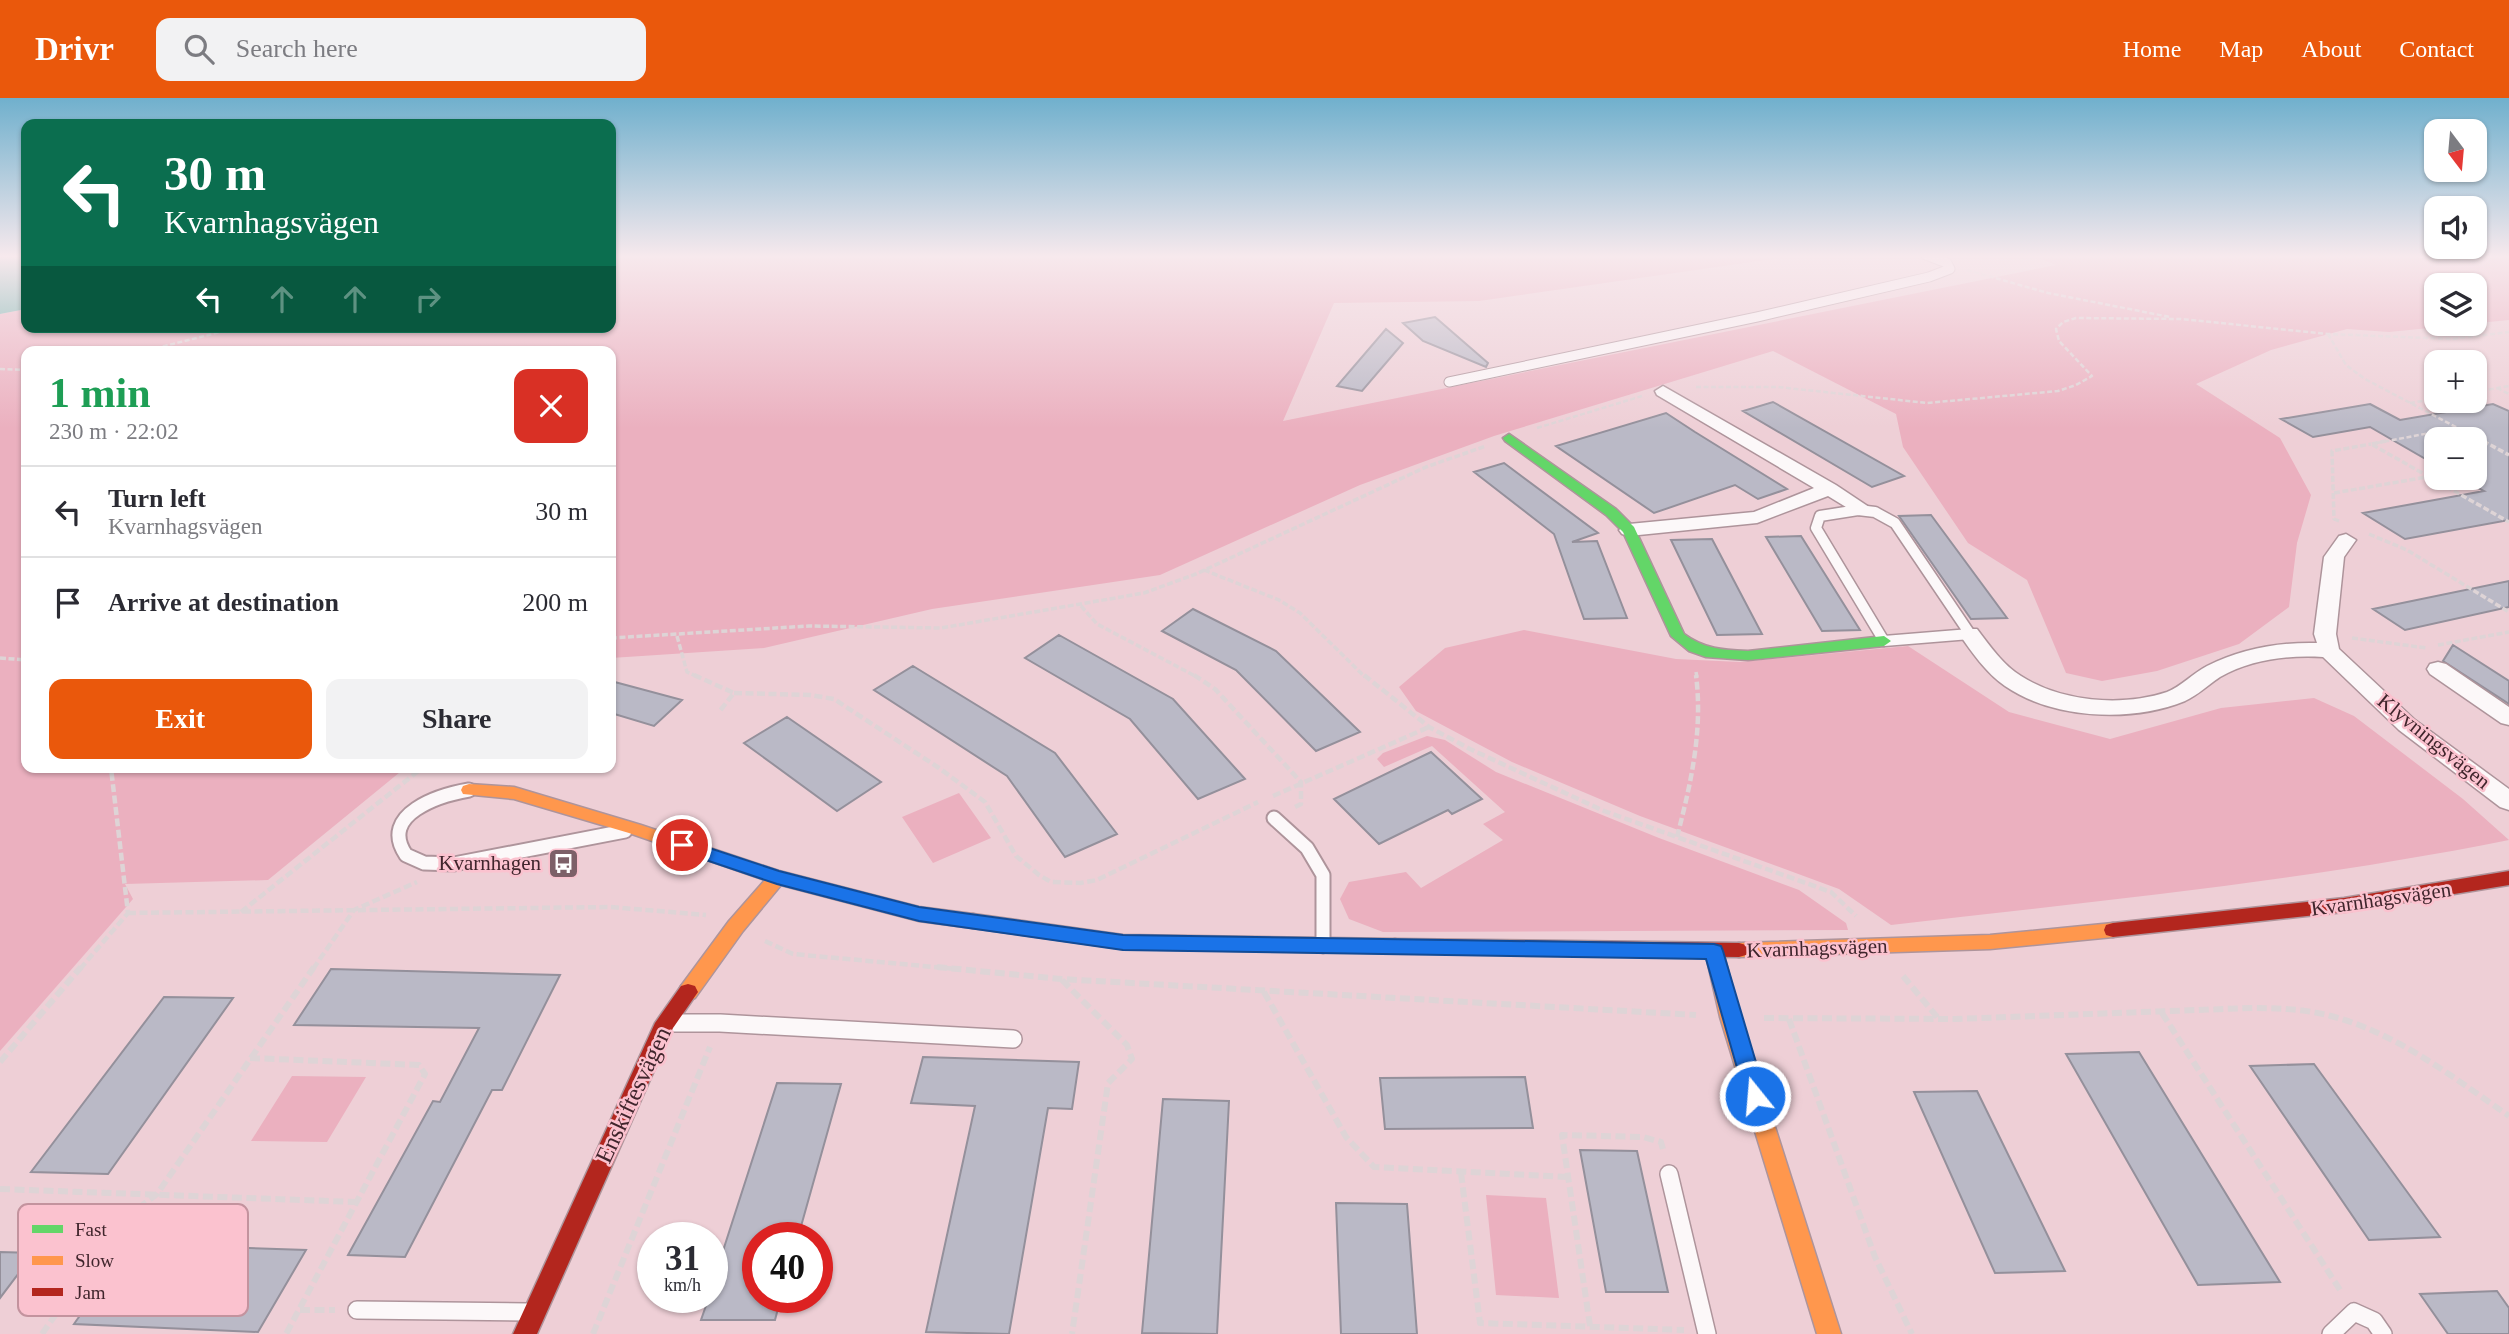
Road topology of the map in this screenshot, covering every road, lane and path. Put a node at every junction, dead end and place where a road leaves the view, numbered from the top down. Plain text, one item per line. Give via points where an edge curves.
1 (1776, 313) edge
2 (2149, 313) edge
3 (2181, 319) junction
4 (2509, 332) edge
5 (216, 333) edge
6 (2328, 334) junction
7 (165, 346) edge
8 (0, 369) edge
9 (21, 370) edge
10 (1449, 382) dead end
11 (2509, 386) edge
12 (2497, 388) junction
13 (2487, 390) edge
14 (1663, 391) junction
15 (2509, 394) edge
16 (2424, 400) edge
17 (2410, 403) junction
18 (2454, 427) edge
19 (2424, 434) edge
20 (1509, 438) junction
21 (2371, 444) junction
22 (2487, 444) edge
23 (2509, 456) edge
24 (2424, 474) edge
25 (2424, 477) edge
26 (1829, 489) junction
27 (2453, 490) edge
28 (2334, 493) junction
29 (1866, 511) junction
30 (2509, 522) edge
31 (1629, 530) junction
32 (2350, 531) junction
33 (1203, 570) junction
34 (1080, 605) junction
35 (2509, 612) edge
36 (2509, 632) edge
37 (1970, 634) junction
38 (677, 636) junction
39 (616, 638) edge
40 (1884, 642) junction
41 (2327, 643) junction
42 (1691, 647) junction
43 (2427, 648) junction
44 (0, 658) edge
45 (21, 660) edge
46 (2438, 669) joint
47 (734, 693) junction
48 (719, 712) dead end
49 (2509, 718) edge
50 (1429, 727) junction
51 (112, 773) edge
52 (416, 773) edge
53 (1301, 782) junction
54 (469, 790) joint
55 (2504, 792) edge
56 (1274, 818) dead end
57 (635, 829) junction
58 (1677, 836) junction
59 (462, 862) junction
60 (777, 877) junction
61 (2509, 878) edge
62 (354, 910) junction
63 (128, 913) junction
64 (241, 913) junction
65 (1858, 918) dead end
66 (736, 926) junction
67 (1323, 946) junction
68 (1714, 951) junction
69 (1900, 973) dead end
70 (1061, 979) junction
71 (1263, 991) junction
72 (2162, 1013) junction
73 (1730, 1017) junction
74 (1789, 1019) junction
75 (1938, 1019) junction
76 (665, 1023) junction
77 (720, 1023) junction
78 (1013, 1039) dead end
79 (250, 1058) junction
80 (0, 1062) edge
81 (2509, 1116) edge
82 (1461, 1173) junction
83 (1669, 1174) joint
84 (1568, 1177) junction
85 (0, 1189) edge
86 (157, 1194) junction
87 (357, 1202) junction
88 (143, 1204) edge
89 (300, 1310) junction
90 (357, 1310) joint
91 (534, 1312) junction
92 (2354, 1312) junction
93 (54, 1316) edge
94 (1590, 1326) junction
95 (1707, 1333) edge
96 (42, 1334) edge
97 (286, 1334) edge
98 (525, 1334) edge
99 (593, 1334) edge
100 (1072, 1334) edge
101 (1829, 1334) edge
102 (1912, 1334) edge
103 (2331, 1334) edge
104 (2383, 1334) edge

1 - 10 lane
2 - 3 path
3 - 6 path
3 - 14 path via 2076,318 2063,322 2056,329 2059,341 2091,376 2084,383 2056,391 1952,403 1763,386
4 - 6 path via 2452,338
5 - 7 path
6 - 17 path via 2346,365
8 - 9 path
11 - 12 path
12 - 13 path
12 - 15 path
14 - 20 path
14 - 26 street
16 - 17 path
17 - 18 path
19 - 21 path
20 - 31 street
20 - 33 path via 1426,467
21 - 24 path
21 - 28 path via 2332,452
22 - 23 path
25 - 28 path
26 - 29 street
26 - 31 street via 1757,517
27 - 30 path
28 - 32 path via 2334,519
29 - 37 lane via 1895,523
29 - 40 lane via 1820,516 1816,528
31 - 42 street via 1678,636
32 - 35 path via 2407,550
32 - 41 street via 2334,557
33 - 34 path via 1144,593
33 - 50 path via 1300,613 1374,685
34 - 38 path via 941,628 809,626
34 - 53 path via 1097,624 1181,666 1215,689
36 - 43 path
37 - 40 lane
37 - 41 street via 2014,682 2046,697 2094,707 2135,707 2177,696 2213,672 2274,650
38 - 39 path
38 - 47 path via 687,672
40 - 42 street via 1779,653 1709,653
41 - 43 path
41 - 55 street, Klyvningsvägen via 2407,725
42 - 58 path via 1701,701 1695,770
43 - 46 path
44 - 45 path
46 - 49 street
47 - 48 path
47 - 53 path via 817,694 834,699 985,802 1016,856 1051,882 1097,880
50 - 53 path
50 - 58 path via 1535,781
51 - 63 path
52 - 64 path
54 - 57 street, Kvarnhagsvägen via 514,793
54 - 59 lane via 421,804 400,827 399,840 412,860
56 - 67 lane via 1307,849 1323,875
57 - 59 lane
57 - 60 street, Kvarnhagsvägen
58 - 65 path via 1831,892
59 - 62 path
60 - 66 street, Enskiftesvägen
60 - 67 street, Kvarnhagsvägen via 919,914 1123,943
61 - 68 street, Kvarnhagsvägen via 2344,905 2074,935
62 - 64 path
62 - 66 path via 611,907 699,913
62 - 79 path
63 - 64 path
63 - 80 path
66 - 70 path via 793,954
66 - 76 street, Enskiftesvägen
67 - 68 street, Kvarnhagsvägen
68 - 73 street
69 - 75 path
70 - 71 path
70 - 100 path via 1127,1045 1132,1059 1108,1083
71 - 73 path
71 - 82 path via 1346,1138 1374,1167
72 - 75 path
72 - 81 path via 2263,1007 2308,1011 2354,1023 2393,1042
72 - 92 path
73 - 74 path
73 - 101 street
74 - 75 path
74 - 102 path via 1875,1257
76 - 77 lane
76 - 91 street, Enskiftesvägen
77 - 78 lane
77 - 99 path
79 - 86 path
79 - 87 path via 419,1065 425,1074
82 - 84 path
82 - 94 path via 1480,1323
83 - 84 path via 1661,1142 1643,1137 1562,1135
83 - 95 lane
84 - 94 path
85 - 86 path
86 - 87 path
86 - 88 path
87 - 89 path
89 - 90 path
89 - 97 path
90 - 91 lane
91 - 98 street, Enskiftesvägen
92 - 103 lane
92 - 104 lane via 2374,1321
93 - 96 path
94 - 95 path

